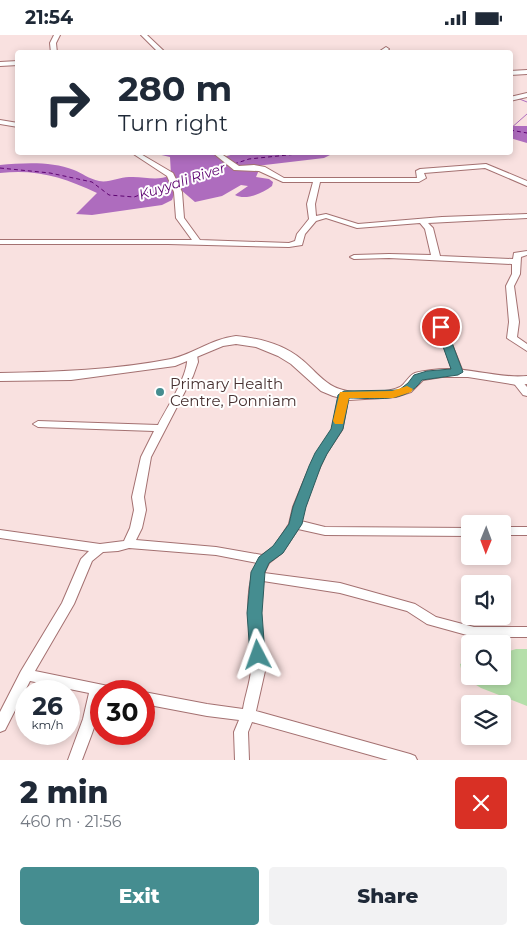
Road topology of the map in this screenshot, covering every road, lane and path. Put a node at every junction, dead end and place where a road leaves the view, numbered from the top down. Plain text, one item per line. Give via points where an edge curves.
1 (57, 35) edge
2 (144, 35) edge
3 (54, 50) edge
4 (160, 50) edge
5 (15, 63) edge
6 (0, 64) edge
7 (527, 72) edge
8 (513, 73) edge
9 (527, 95) edge
10 (513, 98) edge
11 (0, 122) edge
12 (15, 124) edge
13 (138, 155) edge
14 (218, 155) edge
15 (318, 181) junction
16 (527, 184) edge
17 (527, 217) edge
18 (313, 219) junction
19 (422, 221) junction
20 (0, 242) edge
21 (198, 243) junction
22 (527, 253) edge
23 (354, 257) dead end
24 (436, 258) junction
25 (517, 262) junction
26 (435, 311) dead end
27 (527, 348) edge
28 (192, 355) junction
29 (458, 372) junction
30 (0, 377) edge
31 (522, 381) edge
32 (527, 393) edge
33 (344, 395) junction
34 (38, 424) dead end
35 (161, 429) junction
36 (295, 524) junction
37 (511, 531) edge
38 (527, 531) edge
39 (461, 532) edge
40 (0, 533) edge
41 (129, 543) junction
42 (100, 548) junction
43 (264, 560) junction
44 (257, 576) junction
45 (527, 632) edge
46 (26, 675) junction
47 (90, 688) edge
48 (155, 700) edge
49 (248, 715) junction
50 (90, 719) edge
51 (0, 726) edge
52 (75, 760) edge
53 (242, 760) edge
54 (410, 760) edge

1 - 3 street
2 - 4 street
5 - 6 main road
7 - 8 main road
9 - 10 street
11 - 12 street
13 - 21 street via 170,175 178,192 180,218
14 - 15 street via 237,168 262,169 284,180
15 - 16 street via 419,180 422,178 420,171 486,166
15 - 18 street via 312,204
17 - 19 street
18 - 19 street via 326,216 357,226
18 - 21 street via 302,234 302,241 295,245
19 - 24 street via 429,228
20 - 21 street
22 - 25 street via 517,255
23 - 24 street
24 - 25 street
25 - 27 street via 516,275 510,286 514,322 512,337
26 - 29 street
28 - 30 main road via 175,362 71,376
28 - 33 main road via 219,342 258,344 284,354 312,379
28 - 35 street via 188,376
29 - 31 main road
29 - 33 main road via 418,377 403,392
31 - 32 street
33 - 36 street via 337,429 317,461
34 - 35 street
35 - 41 street via 146,457 138,497 140,510
36 - 39 street via 325,531
36 - 43 street via 278,550
37 - 38 street
40 - 42 street
41 - 42 street
41 - 43 street via 184,547
42 - 46 street via 87,559 68,604
43 - 44 street
44 - 45 street via 340,589 411,607 432,621 474,632
44 - 49 street via 254,613 258,671
46 - 47 street
46 - 51 street
48 - 49 street
49 - 53 street via 241,731
49 - 54 street
50 - 52 street

